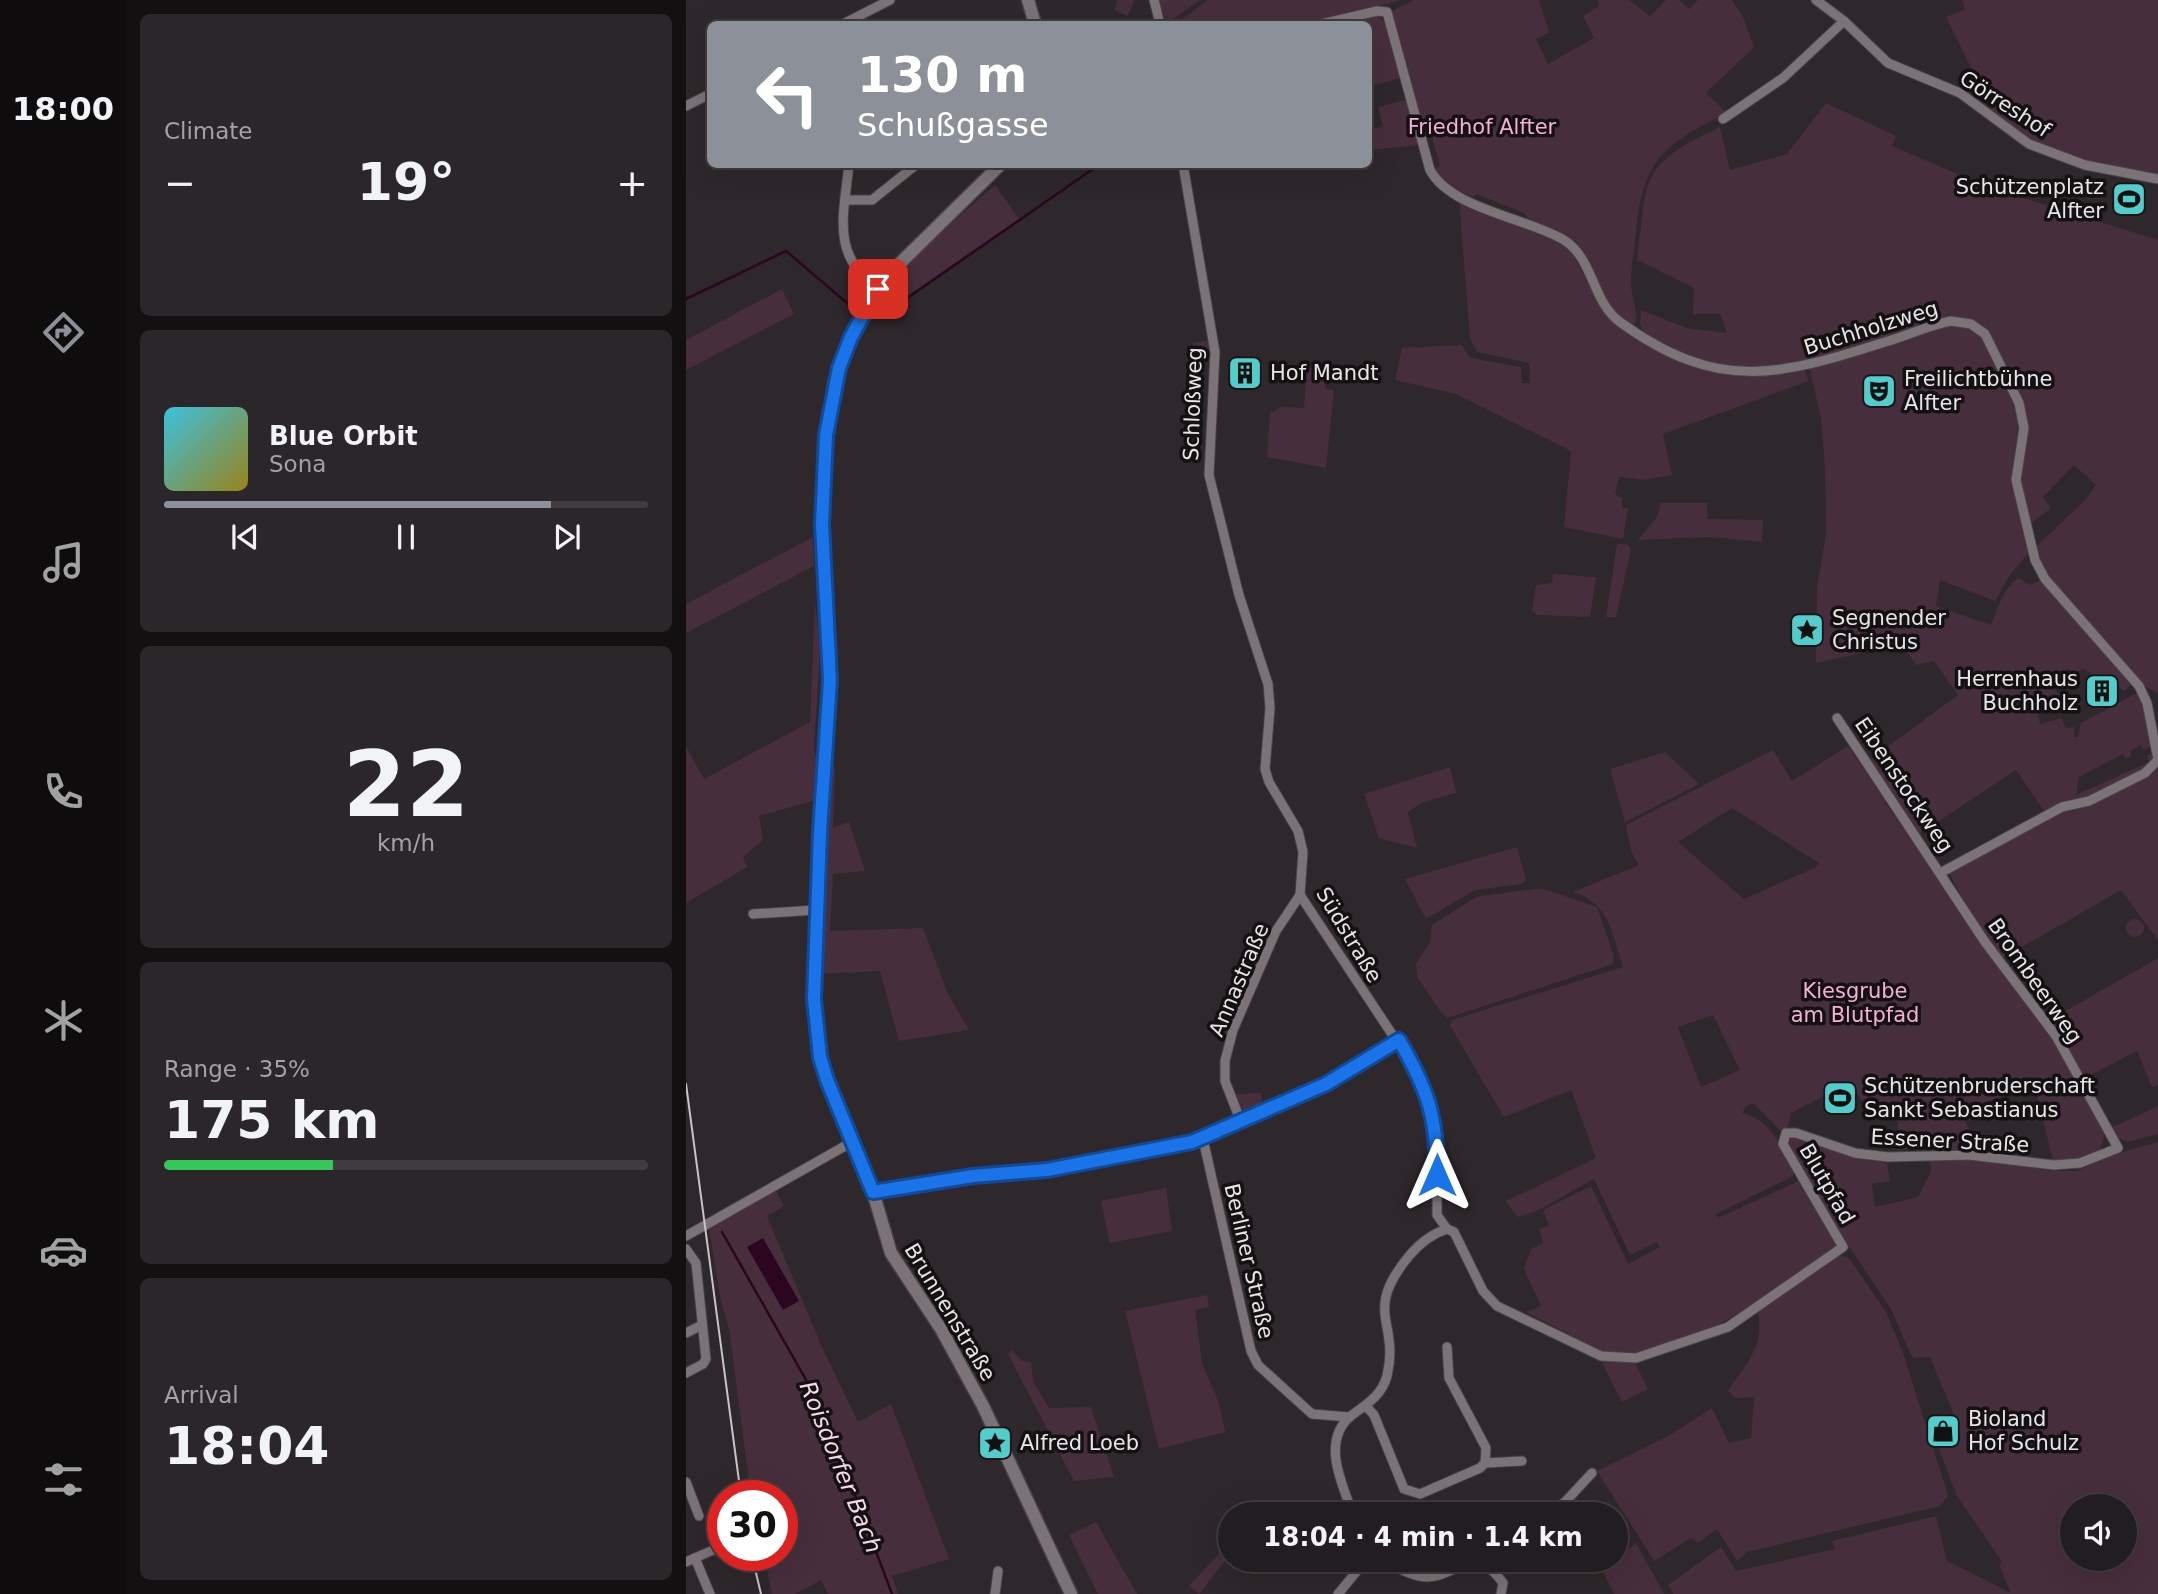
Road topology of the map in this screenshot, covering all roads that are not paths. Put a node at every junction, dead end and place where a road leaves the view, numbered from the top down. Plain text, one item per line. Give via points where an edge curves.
1 (890, 0) edge
2 (1028, 0) edge
3 (1154, 0) edge
4 (1816, 0) edge
5 (849, 21) edge
6 (1034, 21) edge
7 (1159, 21) edge
8 (1333, 21) edge
9 (1844, 21) junction
10 (707, 96) edge
11 (686, 106) edge
12 (1724, 119) dead end
13 (849, 168) edge
14 (912, 168) edge
15 (997, 168) edge
16 (1184, 168) edge
17 (2158, 179) edge
18 (845, 200) junction
19 (878, 289) junction
20 (1267, 681) joint
21 (1837, 718) dead end
22 (1942, 872) junction
23 (1300, 895) junction
24 (816, 910) junction
25 (753, 914) dead end
26 (1399, 1040) junction
27 (1241, 1122) junction
28 (1783, 1138) joint
29 (1203, 1139) junction
30 (852, 1142) junction
31 (2118, 1148) joint
32 (873, 1192) junction
33 (1437, 1215) junction
34 (1447, 1229) junction
35 (1430, 1235) junction
36 (686, 1236) edge
37 (686, 1249) edge
38 (702, 1325) junction
39 (686, 1333) edge
40 (1447, 1347) dead end
41 (686, 1373) edge
42 (1366, 1406) junction
43 (1349, 1417) junction
44 (1522, 1461) dead end
45 (1485, 1463) junction
46 (1592, 1473) dead end
47 (686, 1482) edge
48 (1349, 1502) edge
49 (1565, 1502) edge
50 (699, 1516) dead end
51 (707, 1554) edge
52 (690, 1560) edge
53 (998, 1571) dead end
54 (1356, 1572) edge
55 (1412, 1572) edge
56 (1439, 1572) edge
57 (1495, 1572) edge
58 (710, 1594) edge
59 (995, 1594) edge
60 (1071, 1594) edge
61 (1338, 1594) edge
62 (1501, 1594) edge

1 - 5 street
2 - 6 street
3 - 7 street
4 - 9 street, Görreshof
8 - 22 street, Buchholzweg via 1377,10 1387,12 1436,181 1457,195 1567,242 1583,260 1609,313 1684,359 1730,372 1807,367 1951,321 1970,324 1988,338 2023,415 2016,480 2037,566 2139,685 2158,760 2146,773 2089,801 2062,807
9 - 12 street via 1783,78
9 - 17 street, Görreshof via 1888,63 1960,93 2037,148 2085,165
10 - 11 street
13 - 18 street
14 - 18 street via 872,200
15 - 19 street, Brunnenstraße via 908,253
16 - 20 street, Schloßweg via 1215,352 1209,475 1239,595
18 - 19 street via 846,251 859,272
19 - 24 street, Brunnenstraße via 839,368 826,435 822,524 830,680
20 - 23 street, Südstraße via 1270,708 1265,769 1298,831 1303,852
21 - 22 street, Eibenstockweg
22 - 31 street, Brombeerweg via 1985,942 2056,1035
23 - 26 street, Südstraße
23 - 27 street, Annastraße via 1276,931 1233,1030 1225,1081
24 - 25 street
24 - 30 street, Brunnenstraße via 814,999 820,1057
26 - 27 street via 1326,1084
26 - 33 street, Südstraße via 1419,1074 1437,1133
27 - 29 street
28 - 31 street, Essener Straße via 1786,1133 1797,1133 1877,1156 1969,1155 2054,1164 2080,1163
28 - 34 street, Blutpfad via 1843,1247 1728,1327 1657,1353 1601,1356 1497,1306 1483,1291 1454,1231
29 - 32 street via 1047,1170
29 - 43 street, Berliner Straße via 1258,1365 1312,1414
30 - 32 street, Brunnenstraße
30 - 36 street
32 - 60 street, Brunnenstraße via 891,1253 941,1329 983,1406
33 - 34 street
33 - 35 street, Südstraße
34 - 35 street
35 - 42 street via 1391,1279 1385,1293 1386,1377
37 - 38 street via 696,1263
38 - 39 street
38 - 41 street via 706,1359
40 - 45 street via 1449,1378 1486,1448
42 - 43 street
42 - 45 street via 1374,1415 1404,1489 1411,1494
43 - 48 street via 1336,1447 1335,1465
44 - 45 street
46 - 49 street
47 - 50 street
51 - 52 street
52 - 58 street
53 - 59 street
54 - 61 street
55 - 56 street via 1428,1576
57 - 62 street via 1503,1583

